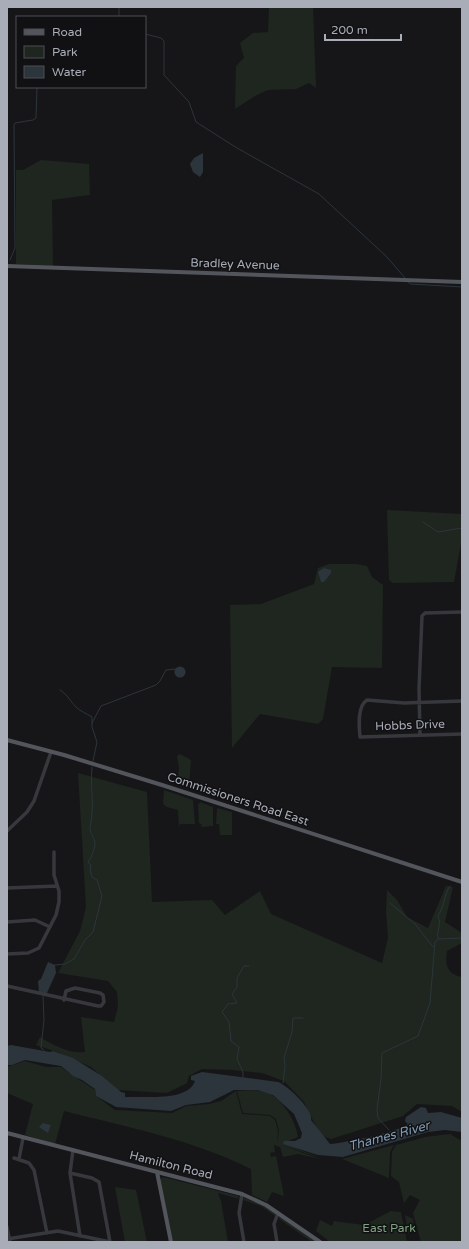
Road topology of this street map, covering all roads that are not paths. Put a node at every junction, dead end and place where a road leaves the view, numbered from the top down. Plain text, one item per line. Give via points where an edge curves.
1 (7, 266) edge
2 (462, 282) edge
3 (462, 612) edge
4 (419, 702) junction
5 (462, 702) edge
6 (462, 734) edge
7 (420, 735) junction
8 (7, 740) edge
9 (50, 752) junction
10 (7, 831) edge
11 (54, 852) dead end
12 (462, 882) edge
13 (57, 886) junction
14 (7, 888) edge
15 (7, 922) edge
16 (50, 927) junction
17 (7, 954) edge
18 (7, 986) edge
19 (64, 1000) junction
20 (7, 1133) edge
21 (23, 1138) junction
22 (73, 1150) junction
23 (157, 1172) junction
24 (70, 1173) junction
25 (242, 1194) junction
26 (278, 1213) junction
27 (7, 1227) edge
28 (47, 1233) junction
29 (80, 1236) junction
30 (9, 1240) edge
31 (110, 1242) edge
32 (170, 1242) edge
33 (244, 1242) edge
34 (277, 1242) edge
35 (320, 1242) edge

1 - 2 main road, Bradley Avenue
3 - 4 street via 425,613 422,616
4 - 5 street
4 - 7 street
4 - 7 street, Hobbs Drive via 365,702 359,723 360,737
6 - 7 street, Hobbs Drive
8 - 9 main road, Commissioners Road East
9 - 10 street via 34,801 27,812
9 - 12 main road, Commissioners Road East via 162,785
11 - 13 street via 54,875
13 - 14 street
13 - 16 street via 59,902
15 - 16 street via 35,920
16 - 17 street via 35,952
18 - 19 street
19 - 19 street via 98,1006 104,1002 100,993 75,988 66,991
20 - 21 main road, Hamilton Road
21 - 22 main road, Hamilton Road
21 - 28 street via 16,1159 29,1163 34,1170
22 - 23 main road, Hamilton Road
22 - 24 street
23 - 25 main road, Hamilton Road
23 - 32 main road
24 - 29 street
24 - 31 street via 99,1182
25 - 26 main road, Hamilton Road via 256,1199
25 - 33 street via 239,1213
26 - 34 street via 274,1224
26 - 35 main road, Hamilton Road
27 - 30 street
28 - 29 street via 58,1231
28 - 30 street
29 - 31 street

